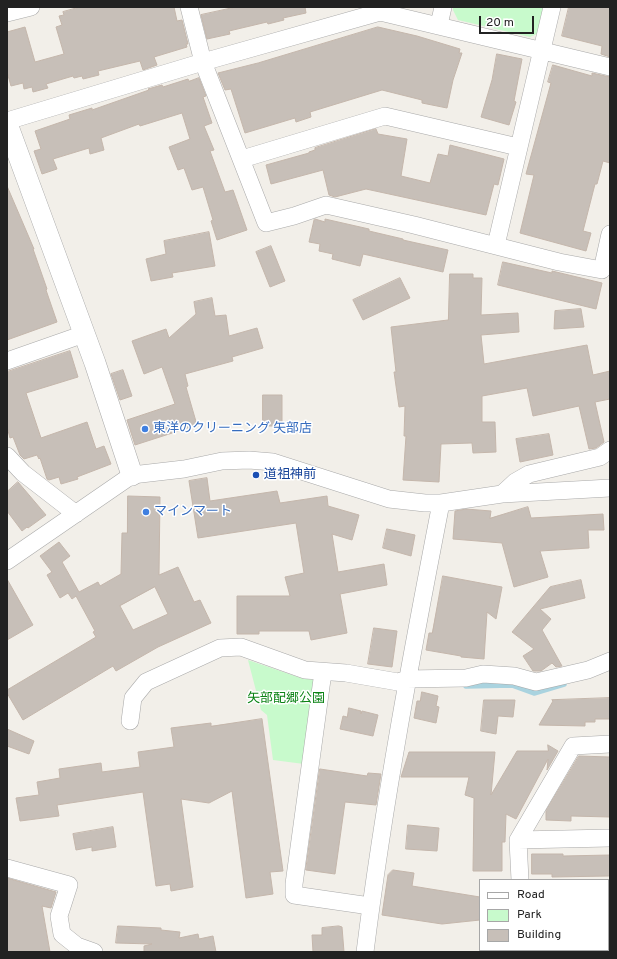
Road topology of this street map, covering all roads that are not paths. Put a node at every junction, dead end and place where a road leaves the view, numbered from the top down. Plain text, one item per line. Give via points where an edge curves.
1 (31, 7) edge
2 (189, 7) edge
3 (443, 7) edge
4 (552, 7) edge
5 (7, 13) edge
6 (439, 25) junction
7 (541, 50) junction
8 (203, 62) junction
9 (610, 67) edge
10 (7, 123) edge
11 (518, 146) junction
12 (242, 159) junction
13 (610, 234) edge
14 (496, 245) junction
15 (606, 270) edge
16 (84, 334) junction
17 (7, 361) edge
18 (610, 450) edge
19 (7, 456) edge
20 (132, 475) junction
21 (610, 488) edge
22 (502, 494) junction
23 (441, 503) junction
24 (76, 514) junction
25 (7, 561) edge
26 (610, 661) edge
27 (322, 672) junction
28 (407, 679) junction
29 (130, 721) dead end
30 (610, 744) edge
31 (610, 838) edge
32 (518, 840) junction
33 (7, 868) edge
34 (520, 879) edge
35 (370, 906) junction
36 (94, 952) edge
37 (365, 952) edge

1 - 5 street
2 - 8 street
3 - 6 street
4 - 7 street
6 - 7 street
6 - 8 street via 380,12
7 - 9 street
7 - 11 street
8 - 10 street
8 - 12 street
10 - 16 street
11 - 12 street via 385,116
11 - 14 street
12 - 14 street via 266,223 326,205
13 - 15 street
14 - 15 street via 559,262
16 - 17 street
16 - 20 street
18 - 22 street via 600,457 529,474
19 - 24 street via 24,473
20 - 23 street via 184,469 222,460 273,462 389,499
20 - 24 street
21 - 22 street
22 - 23 street
23 - 28 street
24 - 25 street
26 - 28 street via 588,670 536,682 514,676 483,674 466,678
27 - 28 street via 346,673 398,682
27 - 29 street via 305,670 241,647 220,648 146,682 133,698
27 - 35 street via 294,895
28 - 35 street
30 - 32 street via 573,746
31 - 32 street
32 - 34 street
33 - 36 street via 69,885 59,916 62,934 77,946
35 - 37 street

